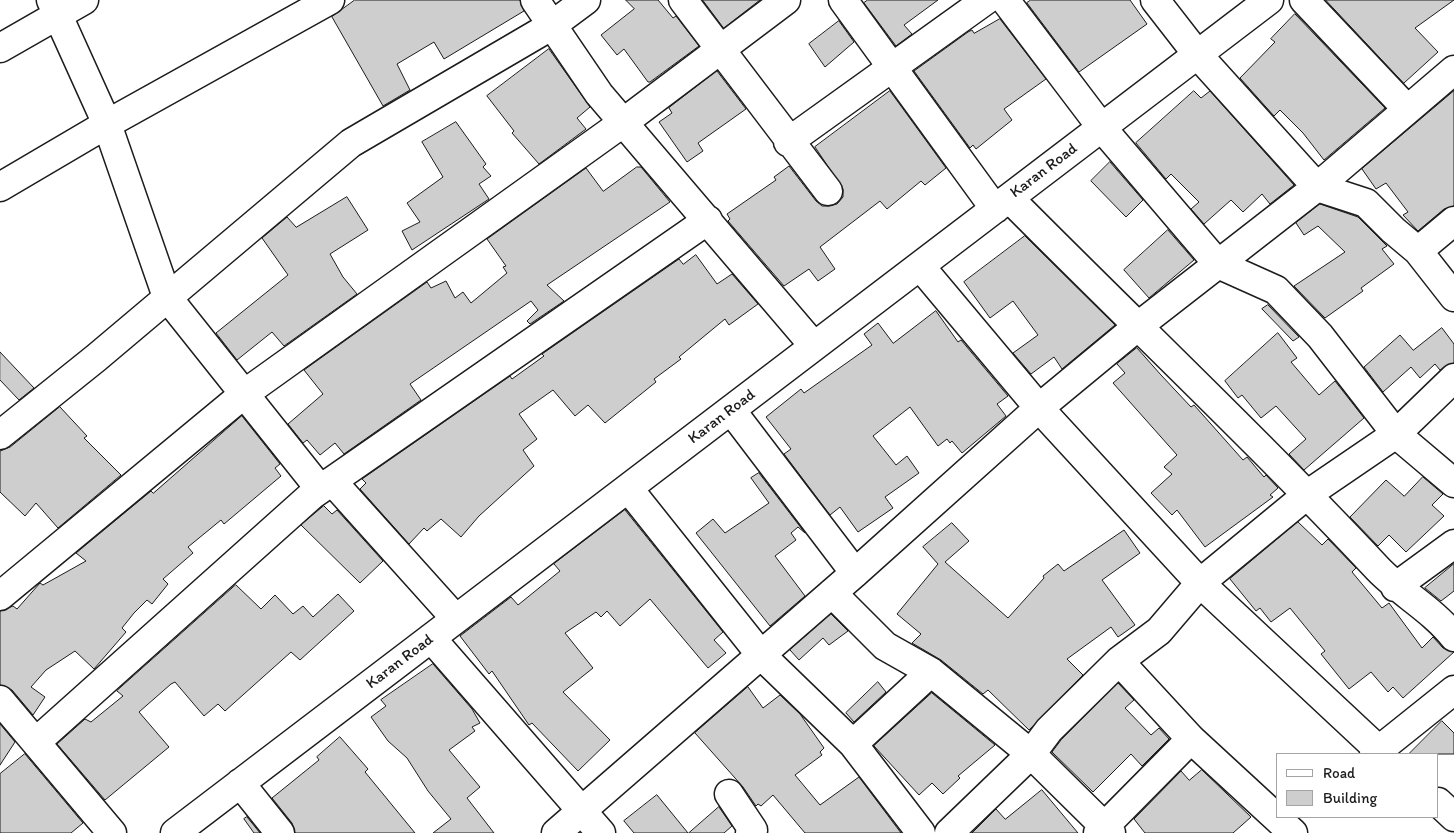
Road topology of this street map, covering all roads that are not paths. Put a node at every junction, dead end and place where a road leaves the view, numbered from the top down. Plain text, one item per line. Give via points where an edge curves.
1 (84, 0) edge
2 (330, 0) edge
3 (536, 0) edge
4 (586, 0) edge
5 (682, 0) edge
6 (786, 0) edge
7 (843, 0) edge
8 (986, 0) edge
9 (1005, 0) edge
10 (1155, 0) edge
11 (1269, 0) edge
12 (1304, 0) edge
13 (55, 7) edge
14 (551, 26) junction
15 (0, 48) edge
16 (720, 50) junction
17 (1197, 54) junction
18 (892, 67) junction
19 (1454, 70) edge
20 (1407, 109) junction
21 (624, 122) junction
22 (107, 124) junction
23 (1102, 128) junction
24 (788, 142) junction
25 (0, 187) edge
26 (1317, 187) junction
27 (828, 191) dead end
28 (1002, 203) junction
29 (708, 220) junction
30 (1454, 221) edge
31 (1418, 251) junction
32 (1218, 264) junction
33 (920, 266) junction
34 (167, 297) junction
35 (1454, 297) edge
36 (1138, 327) junction
37 (814, 346) junction
38 (1454, 378) edge
39 (244, 394) junction
40 (1039, 408) junction
41 (731, 410) junction
42 (1, 434) edge
43 (1396, 434) junction
44 (1454, 483) edge
45 (326, 485) junction
46 (628, 488) junction
47 (1308, 494) junction
48 (1454, 544) edge
49 (855, 573) junction
50 (1200, 583) junction
51 (1395, 587) junction
52 (832, 593) junction
53 (0, 596) edge
54 (456, 619) junction
55 (1454, 637) edge
56 (431, 638) junction
57 (761, 655) junction
58 (1119, 661) junction
59 (931, 672) junction
60 (1454, 690) edge
61 (0, 700) edge
62 (1191, 739) junction
63 (36, 742) junction
64 (853, 744) junction
65 (1378, 753) edge
66 (1031, 754) junction
67 (240, 784) junction
68 (729, 794) dead end
69 (1439, 803) edge
70 (580, 811) junction
71 (1276, 815) edge
72 (1454, 816) edge
73 (1280, 818) edge
74 (1291, 828) edge
75 (1105, 830) edge
76 (112, 833) edge
77 (175, 833) edge
78 (280, 833) edge
79 (556, 833) edge
80 (601, 833) edge
81 (750, 833) edge
82 (921, 833) edge
83 (949, 833) edge

1 - 13 street
2 - 22 street
3 - 14 street
4 - 14 street
5 - 16 street
6 - 16 street
7 - 18 street
8 - 18 street
9 - 23 street
10 - 17 street
11 - 17 street, Karan Road
12 - 20 street
13 - 15 street
13 - 22 street
14 - 21 street
14 - 34 street via 351,143
16 - 21 street
16 - 24 street
17 - 23 street, Karan Road
17 - 26 street
18 - 24 street
18 - 28 street
19 - 20 street
20 - 26 street
21 - 29 street
21 - 39 street
22 - 25 street
22 - 34 street
23 - 28 street, Karan Road
23 - 32 street
24 - 27 street
26 - 31 street via 1366,203
26 - 32 street
28 - 33 street, Karan Road
28 - 36 street
29 - 37 street
29 - 45 street
30 - 31 street
31 - 35 street
32 - 36 street
32 - 43 street via 1276,290 1320,336
33 - 37 street, Karan Road
33 - 40 street
34 - 39 street
34 - 42 street
36 - 40 street
36 - 47 street
37 - 41 street, Karan Road
38 - 43 street
39 - 45 street
39 - 53 street
40 - 49 street
40 - 50 street
41 - 46 street, Karan Road
41 - 49 street
43 - 44 street
43 - 47 street
45 - 54 street
45 - 63 street
46 - 54 street, Karan Road
46 - 57 street
47 - 50 street
47 - 51 street
48 - 51 street
49 - 52 street
50 - 58 street via 1159,631
50 - 65 street
51 - 55 street via 1443,623
52 - 57 street
52 - 59 street via 885,646
54 - 56 street, Karan Road
56 - 67 street, Karan Road
56 - 70 street
57 - 64 street
57 - 70 street
58 - 62 street
58 - 66 street via 1049,730
59 - 64 street
59 - 66 street
60 - 65 street
61 - 63 street
62 - 71 street
62 - 75 street
63 - 76 street
64 - 82 street
66 - 75 street
66 - 83 street
67 - 77 street, Karan Road
67 - 78 street
68 - 81 street via 752,830
69 - 72 street
70 - 79 street
70 - 80 street
73 - 74 street

